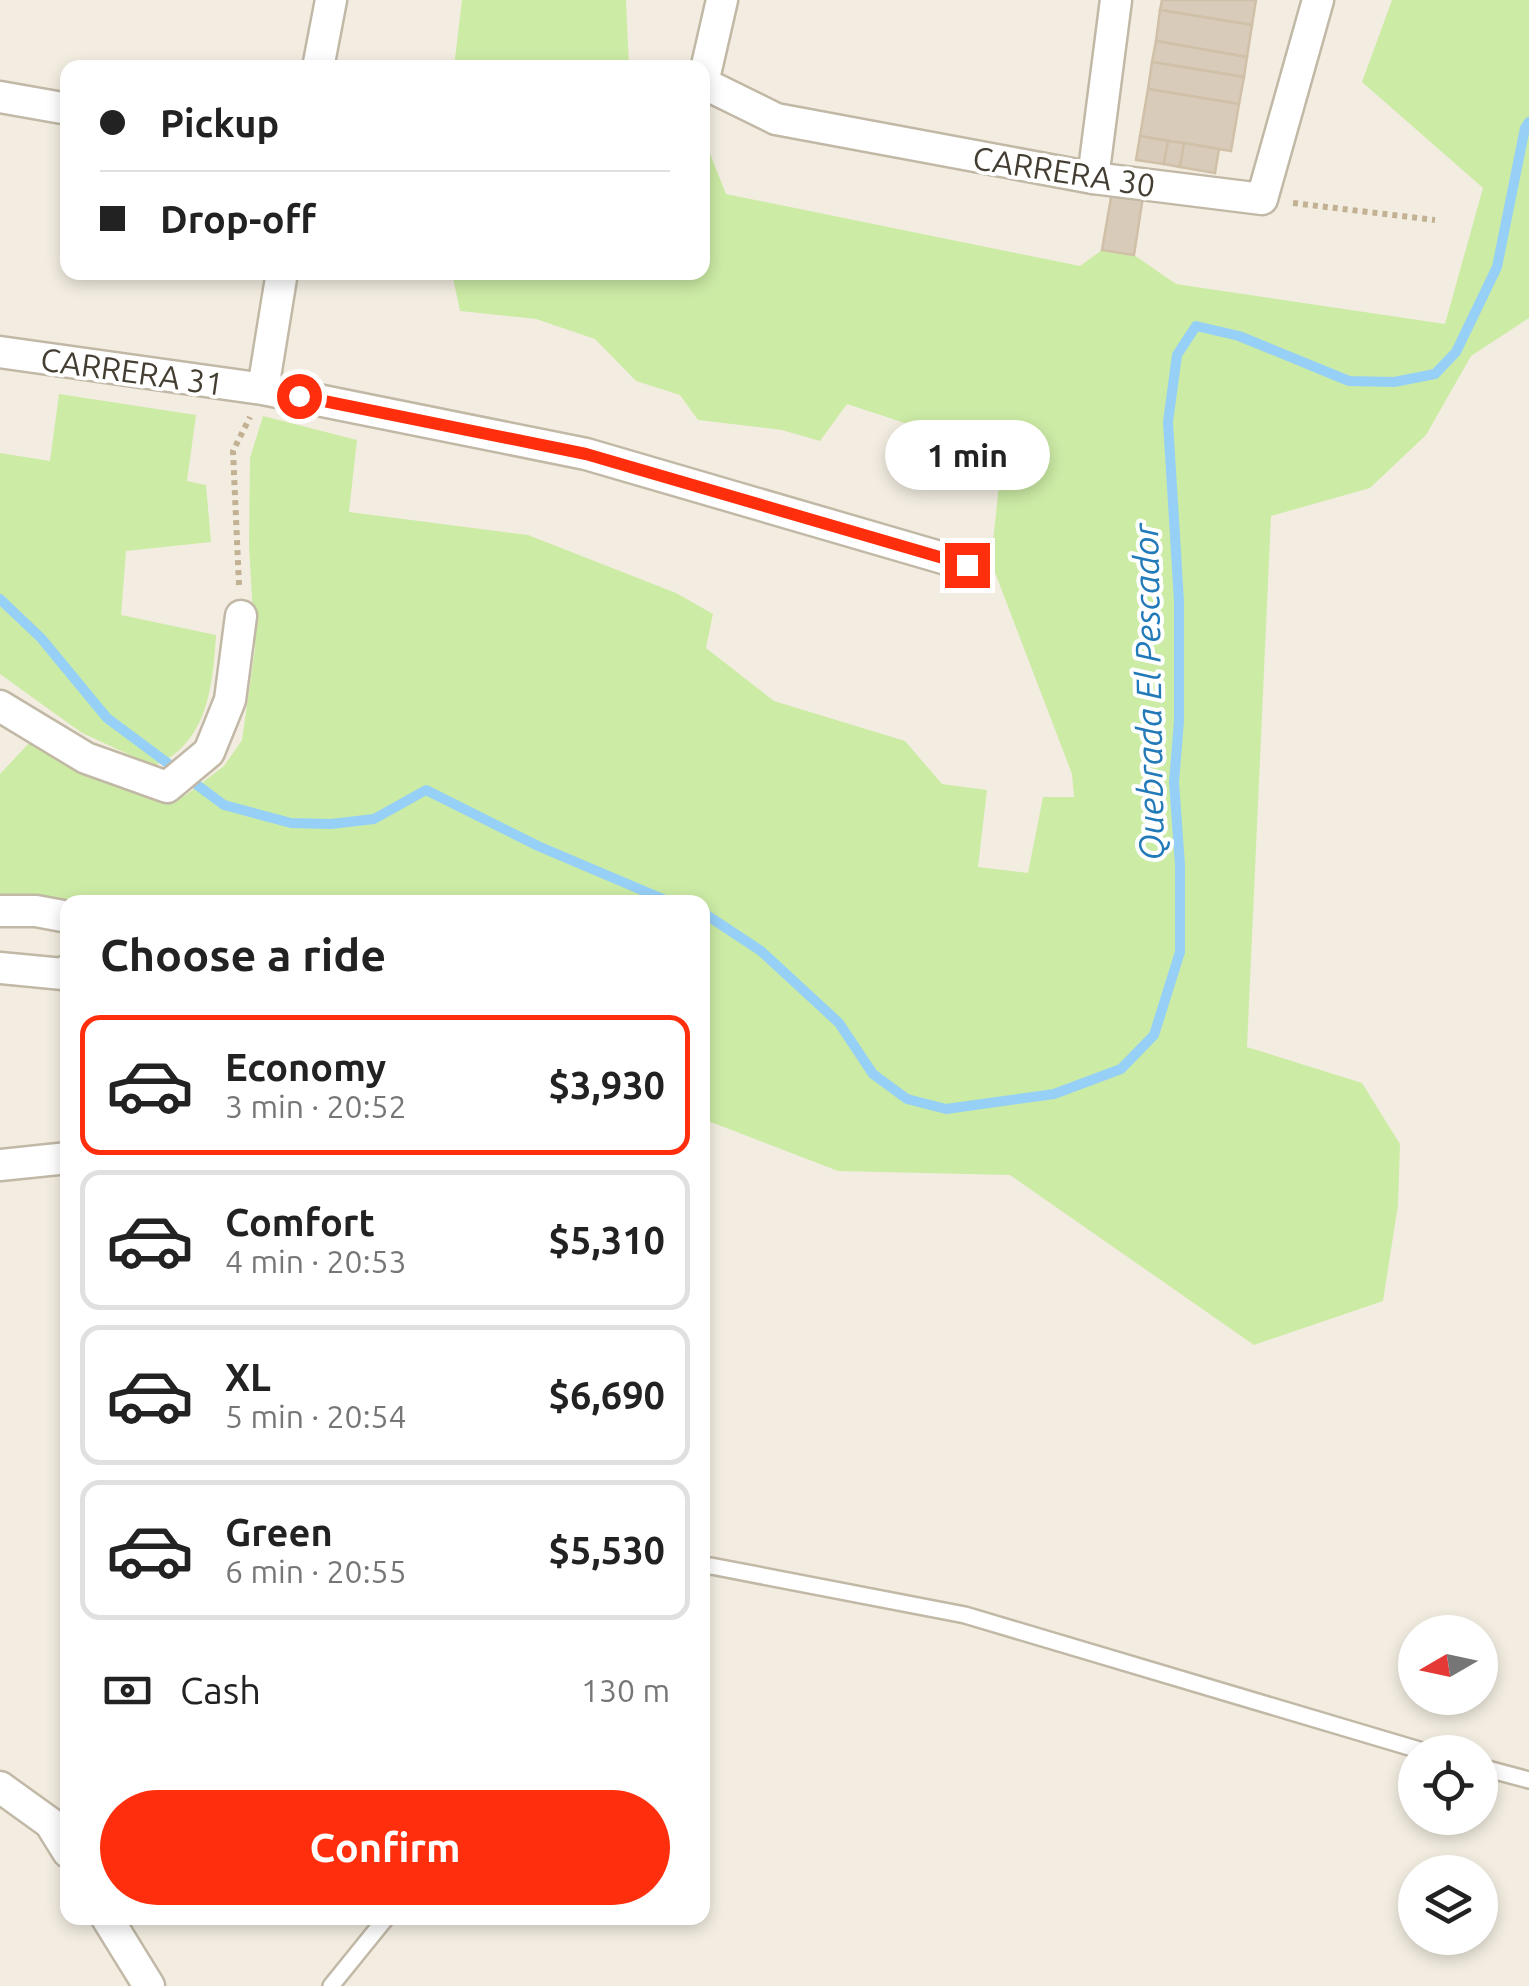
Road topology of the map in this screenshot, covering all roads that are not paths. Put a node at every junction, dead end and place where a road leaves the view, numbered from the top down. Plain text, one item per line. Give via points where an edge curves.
1 (331, 0) edge
2 (722, 0) edge
3 (1116, 0) edge
4 (1318, 0) edge
5 (320, 60) edge
6 (709, 60) edge
7 (710, 86) edge
8 (0, 97) edge
9 (60, 108) edge
10 (1093, 178) junction
11 (281, 280) edge
12 (0, 352) edge
13 (264, 389) junction
14 (967, 565) dead end
15 (241, 616) road end
16 (0, 706) edge
17 (0, 911) edge
18 (60, 916) edge
19 (0, 968) edge
20 (60, 974) edge
21 (60, 1159) edge
22 (0, 1165) edge
23 (710, 1566) edge
24 (1398, 1744) edge
25 (1498, 1772) edge
26 (1529, 1780) edge
27 (0, 1787) edge
28 (60, 1839) edge
29 (111, 1925) edge
30 (380, 1925) edge
31 (149, 1986) edge
32 (331, 1986) edge

1 - 5 street
2 - 6 street
3 - 10 street
4 - 10 street, CARRERA 30 via 1262,199
7 - 10 street, CARRERA 30 via 776,120
8 - 9 street
11 - 13 street
12 - 13 street, CARRERA 31
13 - 14 street, CARRERA 31 via 586,454
15 - 16 street via 230,700 209,752 167,786 86,758
17 - 18 street
19 - 20 street
21 - 22 street
23 - 24 lane via 964,1616
25 - 26 lane
27 - 28 street via 50,1823
29 - 31 street
30 - 32 lane

